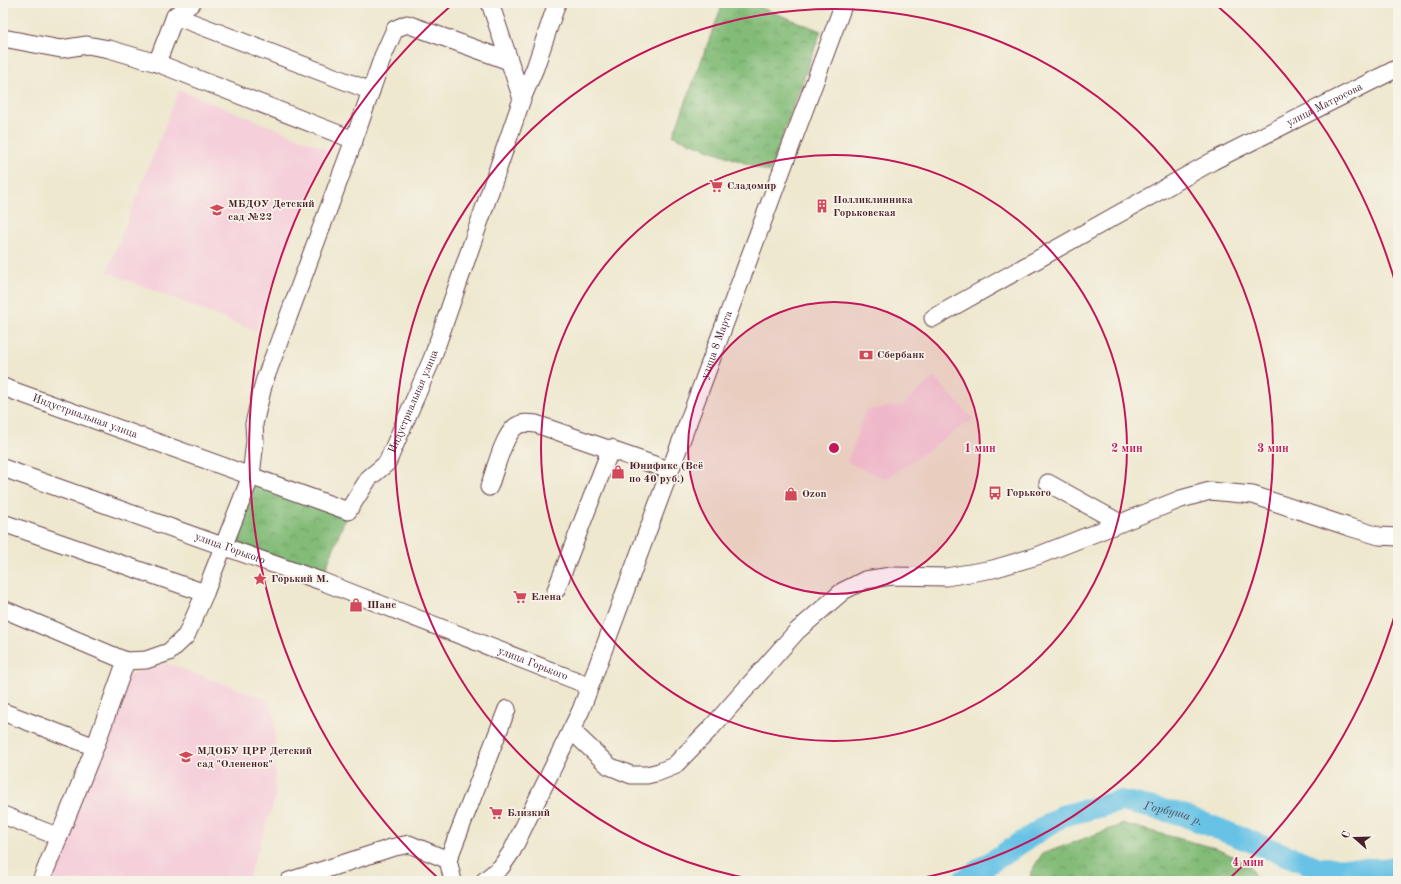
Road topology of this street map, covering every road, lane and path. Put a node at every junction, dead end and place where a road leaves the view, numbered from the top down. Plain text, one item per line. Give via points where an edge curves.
1 (192, 3) edge
2 (490, 3) edge
3 (557, 3) edge
4 (844, 3) edge
5 (175, 16) junction
6 (3, 38) edge
7 (509, 61) junction
8 (157, 63) junction
9 (1398, 68) edge
10 (371, 91) junction
11 (522, 99) junction
12 (354, 140) junction
13 (934, 318) dead end
14 (3, 387) edge
15 (611, 448) junction
16 (3, 468) edge
17 (669, 470) junction
18 (251, 476) junction
19 (1048, 483) dead end
20 (489, 487) dead end
21 (3, 523) edge
22 (1120, 523) junction
23 (1398, 537) edge
24 (225, 547) junction
25 (556, 590) dead end
26 (205, 593) junction
27 (3, 609) edge
28 (126, 661) junction
29 (590, 686) junction
30 (507, 709) dead end
31 (3, 712) edge
32 (572, 731) junction
33 (95, 747) junction
34 (3, 815) edge
35 (59, 837) junction
36 (448, 860) junction
37 (41, 881) edge
38 (289, 881) edge
39 (453, 881) edge
40 (484, 881) edge

1 - 5 street
2 - 7 street
3 - 11 street
4 - 17 street, улица 8 Марта
5 - 8 street
5 - 10 street
6 - 8 street via 61,49 87,45
7 - 10 street via 407,24 395,29
7 - 11 street
8 - 12 street
9 - 13 street, улица Матросова via 1251,141
10 - 12 street
11 - 18 street, Индустриальная улица via 432,359 387,463 369,478 348,511
12 - 18 street via 264,382 254,424
14 - 18 street, Индустриальная улица
15 - 17 street
15 - 20 street via 525,422 516,426 508,437
15 - 25 street
16 - 24 street, улица Горького
17 - 29 street, улица 8 Марта
18 - 24 street
19 - 22 street
21 - 26 street
22 - 23 street via 1181,499 1210,491 1253,495 1380,536
22 - 32 street via 1037,556 992,569 946,577 891,576 865,580 843,591 797,631 712,728 674,766 659,772 631,775 609,766
24 - 26 street
24 - 29 street, улица Горького via 321,581
26 - 28 street via 186,636 169,652 146,660
27 - 28 street
28 - 33 street
29 - 32 street, улица 8 Марта
30 - 36 street
31 - 33 street
32 - 40 street, улица 8 Марта via 512,851 501,867
33 - 35 street
34 - 35 street
35 - 37 street
36 - 38 street via 409,844
36 - 39 street

